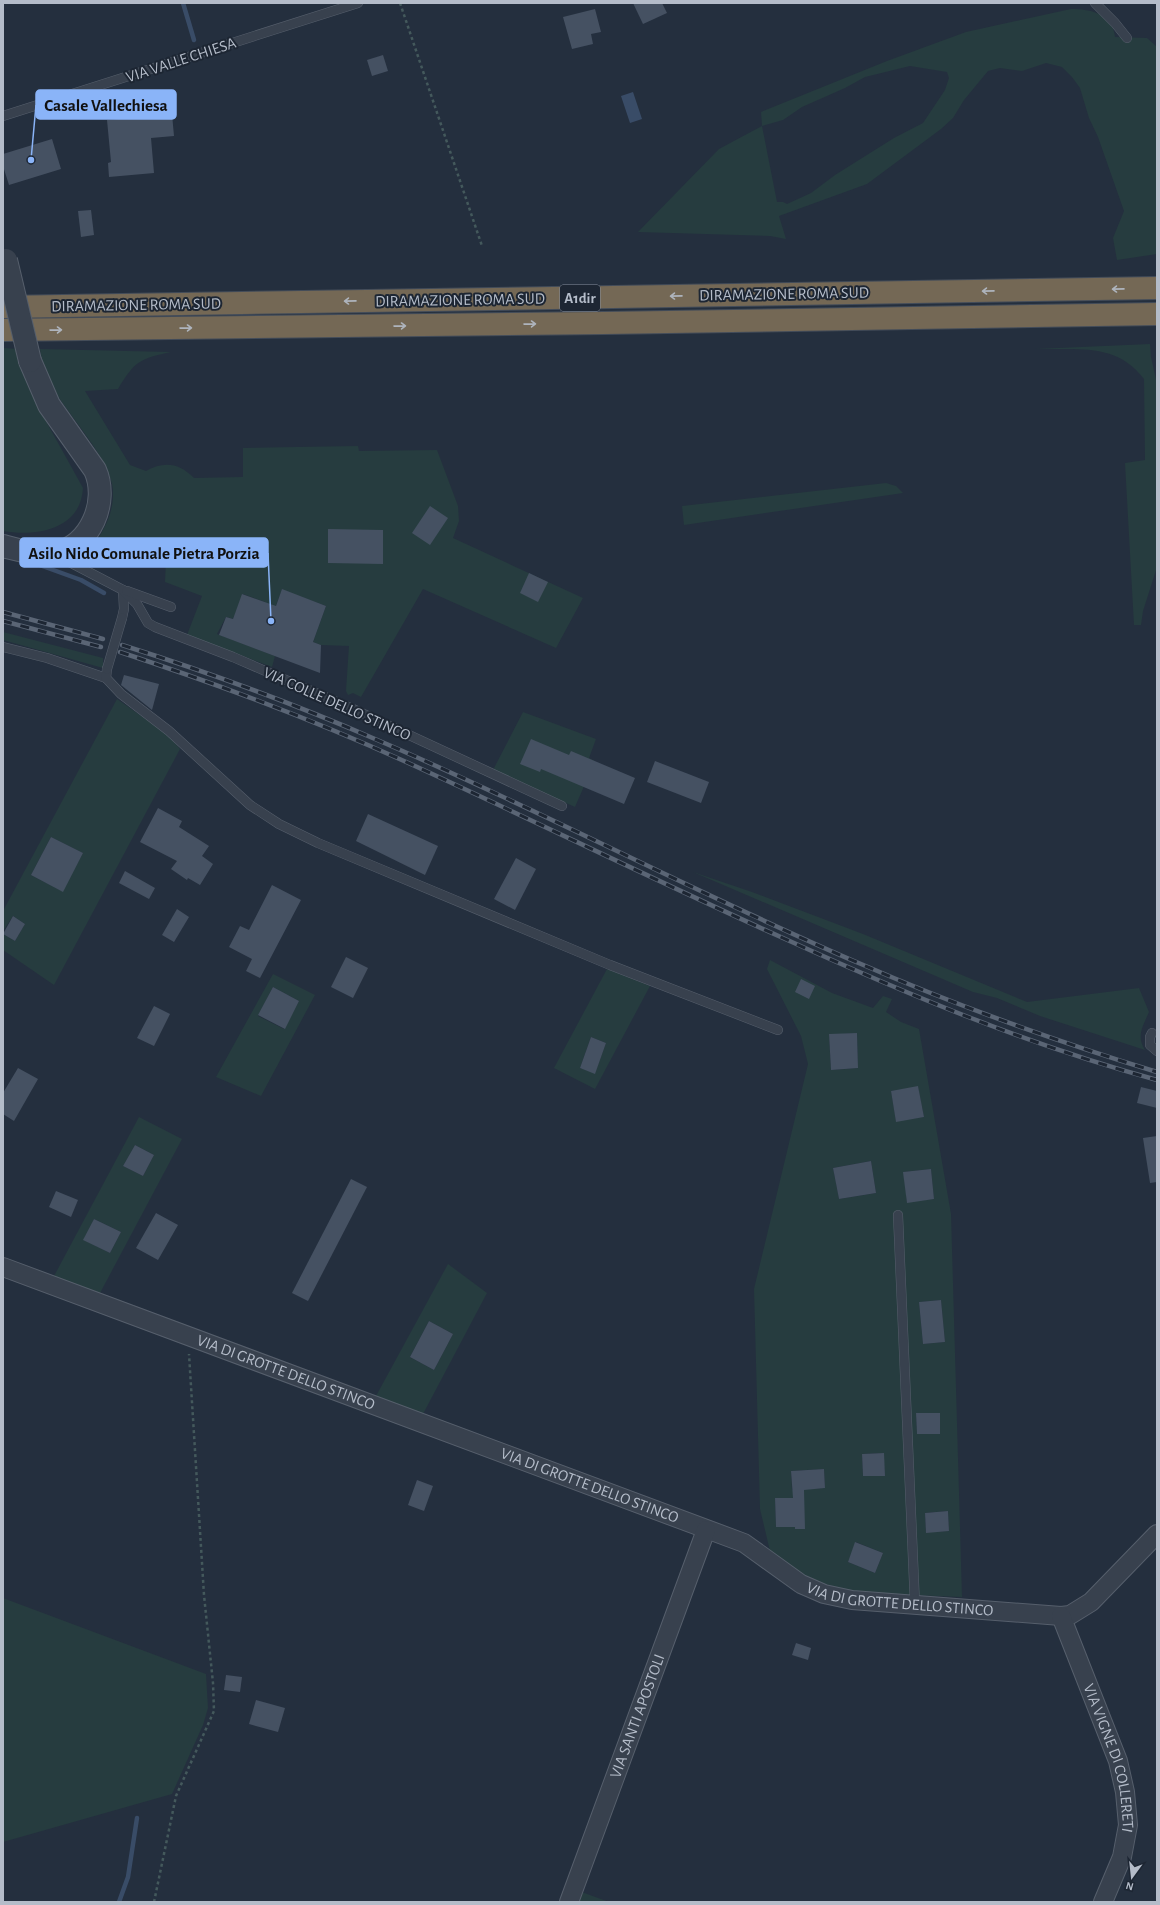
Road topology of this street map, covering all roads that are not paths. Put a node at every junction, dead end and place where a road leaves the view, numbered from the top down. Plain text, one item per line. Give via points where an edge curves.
1 (358, 3) edge
2 (1095, 3) edge
3 (1127, 38) dead end
4 (3, 116) edge
5 (4, 255) edge
6 (1157, 288) edge
7 (3, 307) edge
8 (1157, 314) edge
9 (3, 330) edge
10 (3, 546) edge
11 (53, 553) junction
12 (123, 590) junction
13 (171, 607) dead end
14 (3, 647) edge
15 (106, 673) junction
16 (562, 806) dead end
17 (778, 1030) dead end
18 (1152, 1033) dead end
19 (1157, 1051) edge
20 (898, 1215) dead end
21 (3, 1267) edge
22 (706, 1530) junction
23 (1157, 1534) edge
24 (915, 1605) junction
25 (1061, 1616) junction
26 (569, 1902) edge
27 (1103, 1902) edge

1 - 4 lane, VIA VALLE CHIESA
2 - 3 lane
5 - 11 street, bridge via 30,361 38,383 49,405 94,470 100,487 99,504 88,531 70,548
6 -> 7 highway, DIRAMAZIONE ROMA SUD / A1dir
9 -> 8 highway, DIRAMAZIONE ROMA SUD / A1dir
10 - 11 street
11 - 12 lane, VIA COLLE DELLO STINCO
12 - 13 lane
12 - 15 lane, bridge via 124,610
12 - 16 lane, VIA COLLE DELLO STINCO via 137,604 148,623 156,627 346,706
14 - 15 lane
15 - 17 lane via 121,694 169,731 244,799 284,827 610,965
18 - 19 lane via 1150,1045
20 - 24 lane
21 - 22 street, VIA DI GROTTE DELLO STINCO
22 - 24 street, VIA DI GROTTE DELLO STINCO via 744,1543 801,1584 824,1594 852,1600
22 - 26 street, VIA SANTI APOSTOLI
23 - 25 street, VIA DI GROTTE DELLO STINCO via 1091,1602 1070,1615
24 - 25 street, VIA DI GROTTE DELLO STINCO
25 - 27 street, VIA VIGNE DI COLLERETI via 1118,1761 1126,1792 1128,1825 1122,1857

